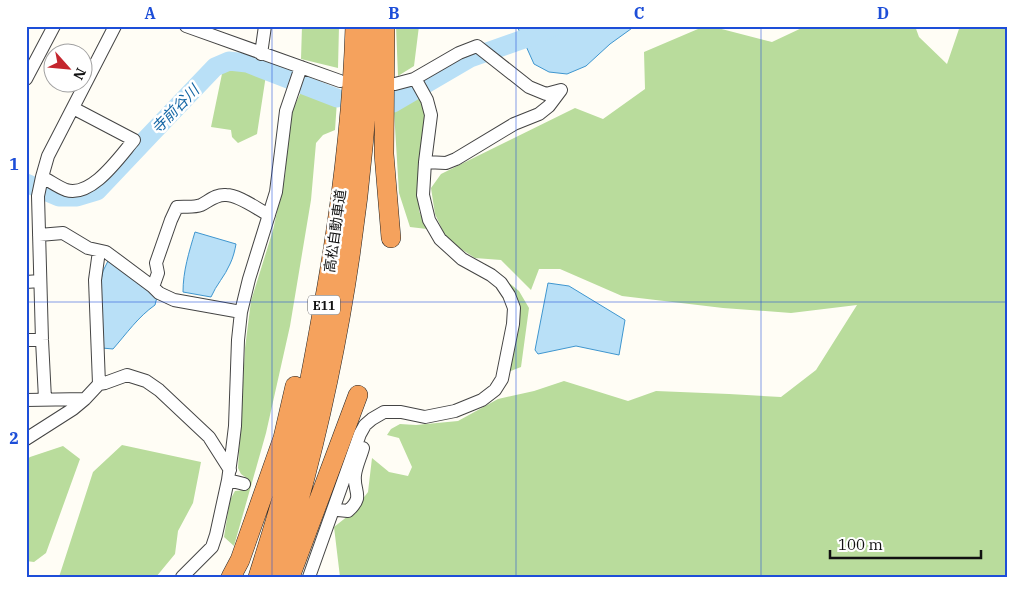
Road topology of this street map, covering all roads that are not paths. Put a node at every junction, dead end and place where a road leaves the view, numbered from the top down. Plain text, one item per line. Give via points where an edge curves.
1 (54, 26) edge
2 (115, 26) edge
3 (186, 26) edge
4 (265, 26) edge
5 (355, 26) edge
6 (371, 26) edge
7 (385, 26) edge
8 (261, 54) junction
9 (298, 77) junction
10 (26, 79) edge
11 (340, 81) dead end
12 (395, 84) dead end
13 (418, 84) junction
14 (73, 108) junction
15 (425, 162) junction
16 (40, 186) junction
17 (269, 215) junction
18 (39, 234) junction
19 (391, 238) dead end
20 (99, 251) junction
21 (330, 271) junction
22 (40, 281) junction
23 (26, 282) edge
24 (153, 287) junction
25 (240, 312) junction
26 (26, 340) edge
27 (42, 340) junction
28 (99, 384) junction
29 (358, 395) dead end
30 (45, 399) junction
31 (85, 399) junction
32 (26, 400) edge
33 (372, 419) junction
34 (26, 439) edge
35 (229, 475) junction
36 (244, 484) dead end
37 (338, 510) dead end
38 (182, 577) edge
39 (231, 577) edge
40 (258, 577) edge
41 (276, 577) edge
42 (290, 577) edge
43 (309, 577) edge

1 - 10 street
2 - 14 street
3 - 8 street
4 - 8 street
5 - 21 highway, 高松自動車道 / E11 via 349,130
6 - 41 highway, 高松自動車道 / E11 via 358,196 336,338 311,454
7 - 19 highway via 384,154
8 - 9 street
9 - 11 street
9 - 17 street via 286,111 276,192
12 - 13 street
13 - 15 street via 432,115
13 - 15 street via 459,53 477,46 529,87 546,94 561,90 539,114 514,124 456,160
14 - 16 street via 48,156
14 - 16 street via 134,140 97,182 88,187 67,190
15 - 33 street via 423,195 429,220 440,239 462,259 501,282 510,294 514,308 513,324 502,379 495,390 482,400 455,411 425,417 384,412
16 - 18 street
17 - 24 street via 226,195 214,196 193,207 177,207 156,263 158,273
17 - 25 street
18 - 20 street via 63,233
18 - 22 street
20 - 24 street via 106,252
20 - 28 street via 95,280
21 - 39 highway via 304,349 283,438
21 - 40 highway, 高松自動車道 / E11 via 294,452
22 - 23 street
22 - 27 street
24 - 25 street via 174,300
25 - 35 street via 235,426
26 - 27 street
27 - 30 street
28 - 31 street
28 - 35 street via 127,375 146,381 159,390 209,437
29 - 42 highway
30 - 31 street
30 - 32 street
31 - 34 street
33 - 37 street via 355,475 358,498 348,511
33 - 43 street via 360,434
35 - 36 street
35 - 38 street via 212,547

